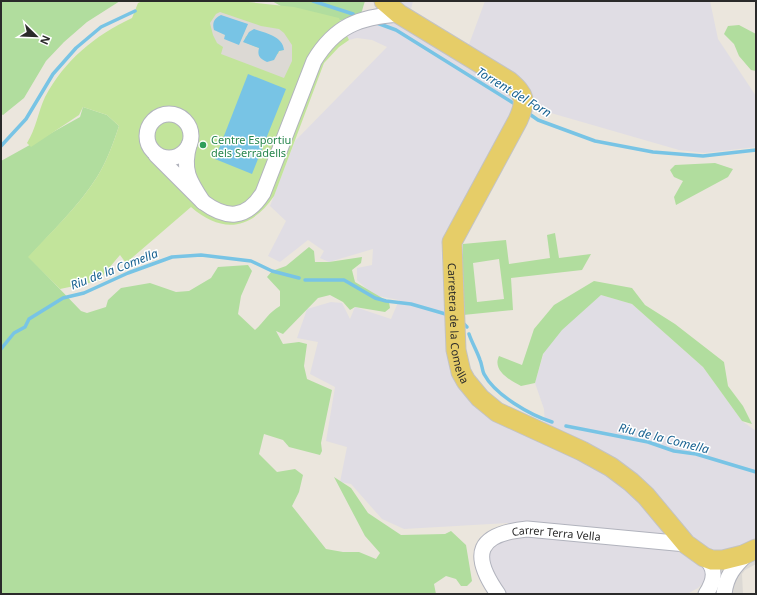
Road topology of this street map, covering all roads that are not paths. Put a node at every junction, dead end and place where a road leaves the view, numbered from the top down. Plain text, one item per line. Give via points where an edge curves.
1 (384, 1) edge
2 (399, 14) junction
3 (190, 143) junction
4 (154, 153) junction
5 (203, 202) junction
6 (686, 544) junction
7 (752, 551) edge
8 (704, 557) junction
9 (723, 590) edge
10 (498, 594) edge
11 (706, 594) edge

1 - 2 main road, Carretera de la Comella
2 - 5 street via 373,16 344,28 332,37 314,61 263,193 256,204 248,210 227,214 216,211
2 - 6 main road, Carretera de la Comella via 509,81 523,97 523,109 452,242 456,350 461,372 480,398 497,412 582,451 610,467 646,496
3 - 4 street via 187,149 175,157 161,158
3 - 4 street via 190,128 181,117 166,114 159,116 149,126 147,140
3 - 5 street via 185,159 186,169 191,184
4 - 5 street
6 - 8 main road, Carretera de la Comella
6 - 10 street, Carrer Terra Vella via 527,529 514,531 490,540 482,550 482,566
7 - 8 main road, Carretera de la Comella via 723,560
7 - 9 street via 730,571
8 - 11 street via 714,570

